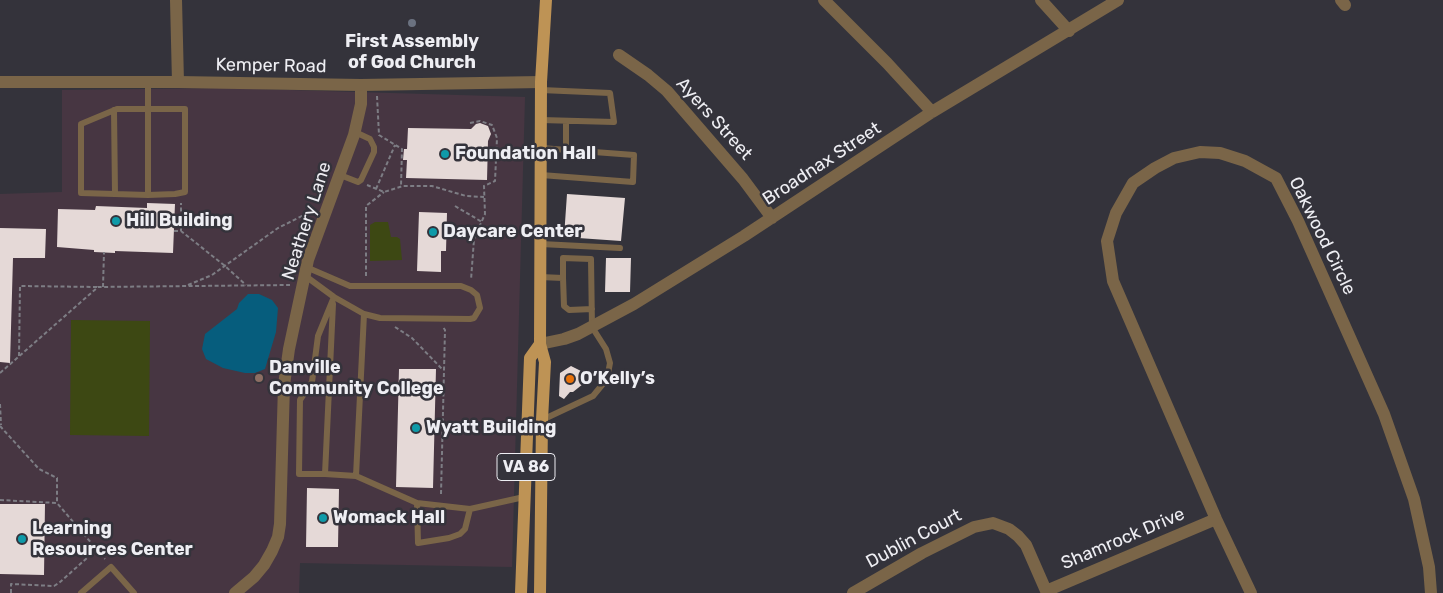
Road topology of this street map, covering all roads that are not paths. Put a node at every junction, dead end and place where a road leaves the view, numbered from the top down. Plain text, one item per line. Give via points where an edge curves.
1 (176, 0) edge
2 (546, 0) edge
3 (824, 0) edge
4 (1041, 0) edge
5 (1118, 0) edge
6 (1069, 31) junction
7 (619, 55) dead end
8 (0, 82) edge
9 (148, 82) junction
10 (178, 82) junction
11 (361, 85) junction
12 (541, 86) junction
13 (148, 109) junction
14 (114, 110) junction
15 (932, 112) junction
16 (541, 120) junction
17 (566, 121) junction
18 (355, 132) junction
19 (541, 148) junction
20 (566, 149) junction
21 (340, 175) junction
22 (541, 175) junction
23 (114, 194) junction
24 (148, 194) junction
25 (772, 218) junction
26 (541, 244) junction
27 (620, 248) dead end
28 (566, 273) junction
29 (304, 276) junction
30 (540, 276) junction
31 (334, 298) junction
32 (592, 309) junction
33 (364, 314) junction
34 (592, 327) junction
35 (540, 344) junction
36 (542, 420) junction
37 (326, 474) junction
38 (356, 476) junction
39 (524, 497) junction
40 (417, 502) junction
41 (470, 509) junction
42 (1216, 519) junction
43 (1046, 592) edge
44 (82, 593) edge
45 (134, 593) edge
46 (235, 593) edge
47 (521, 593) edge
48 (540, 593) edge
49 (853, 593) edge
50 (1251, 593) edge
51 (1431, 593) edge

1 - 10 street
2 - 12 main road, VA 86
3 - 15 street
4 - 6 street
5 - 6 street, Broadnax Street
6 - 15 street, Broadnax Street
7 - 25 street, Ayers Street via 667,91 743,179
8 - 9 street, Kemper Road
9 - 10 street, Kemper Road
9 - 13 lane
10 - 11 street, Kemper Road
11 - 12 street, Kemper Road
11 - 18 street, Neathery Lane
12 - 16 main road, VA 86
12 - 17 lane via 610,93 614,122
13 - 14 lane
13 - 24 lane
13 - 24 lane via 185,109 185,192
14 - 23 lane
14 - 23 lane via 81,124 81,193
15 - 25 street, Broadnax Street
16 - 17 lane
16 - 19 main road, VA 86
17 - 20 lane
18 - 21 street, Neathery Lane
18 - 21 lane via 370,139 374,152 358,182
19 - 20 lane
19 - 22 main road, VA 86
20 - 22 lane via 634,155 632,182
21 - 29 street, Neathery Lane
22 - 26 main road, VA 86
23 - 24 lane
25 - 34 street, Broadnax Street
26 - 27 lane
26 - 30 main road, VA 86
28 - 30 lane
28 - 32 lane via 564,306 569,310
28 - 32 lane via 564,258 591,259 588,290
29 - 31 lane
29 - 33 lane via 350,286 461,286 471,290 480,301 480,308 470,320 380,318
29 - 46 street, Neathery Lane via 284,385 278,537 264,565
30 - 35 main road, VA 86
31 - 33 lane
31 - 37 lane
31 - 37 lane via 318,336 312,382 300,400 299,474
32 - 34 lane
33 - 38 lane
34 - 35 street, Broadnax Street via 564,339
34 - 36 lane via 610,363 607,379 593,396
35 - 36 main road, VA 86 via 545,362
35 - 39 main road, VA 86 via 530,358
36 - 48 main road, VA 86
37 - 38 lane
38 - 40 lane
39 - 41 lane
39 - 47 main road, VA 86
40 - 41 lane
40 - 41 lane via 418,543 460,534 465,529
42 - 43 street, Shamrock Drive
42 - 50 street, Oakwood Circle
42 - 51 street, Oakwood Circle via 1112,281 1107,241 1116,213 1133,183 1174,158 1200,152 1245,160 1276,178 1384,414 1411,490 1429,567
43 - 49 street, Dublin Court via 1026,545 1009,528 993,523 974,526
44 - 45 lane via 111,567

